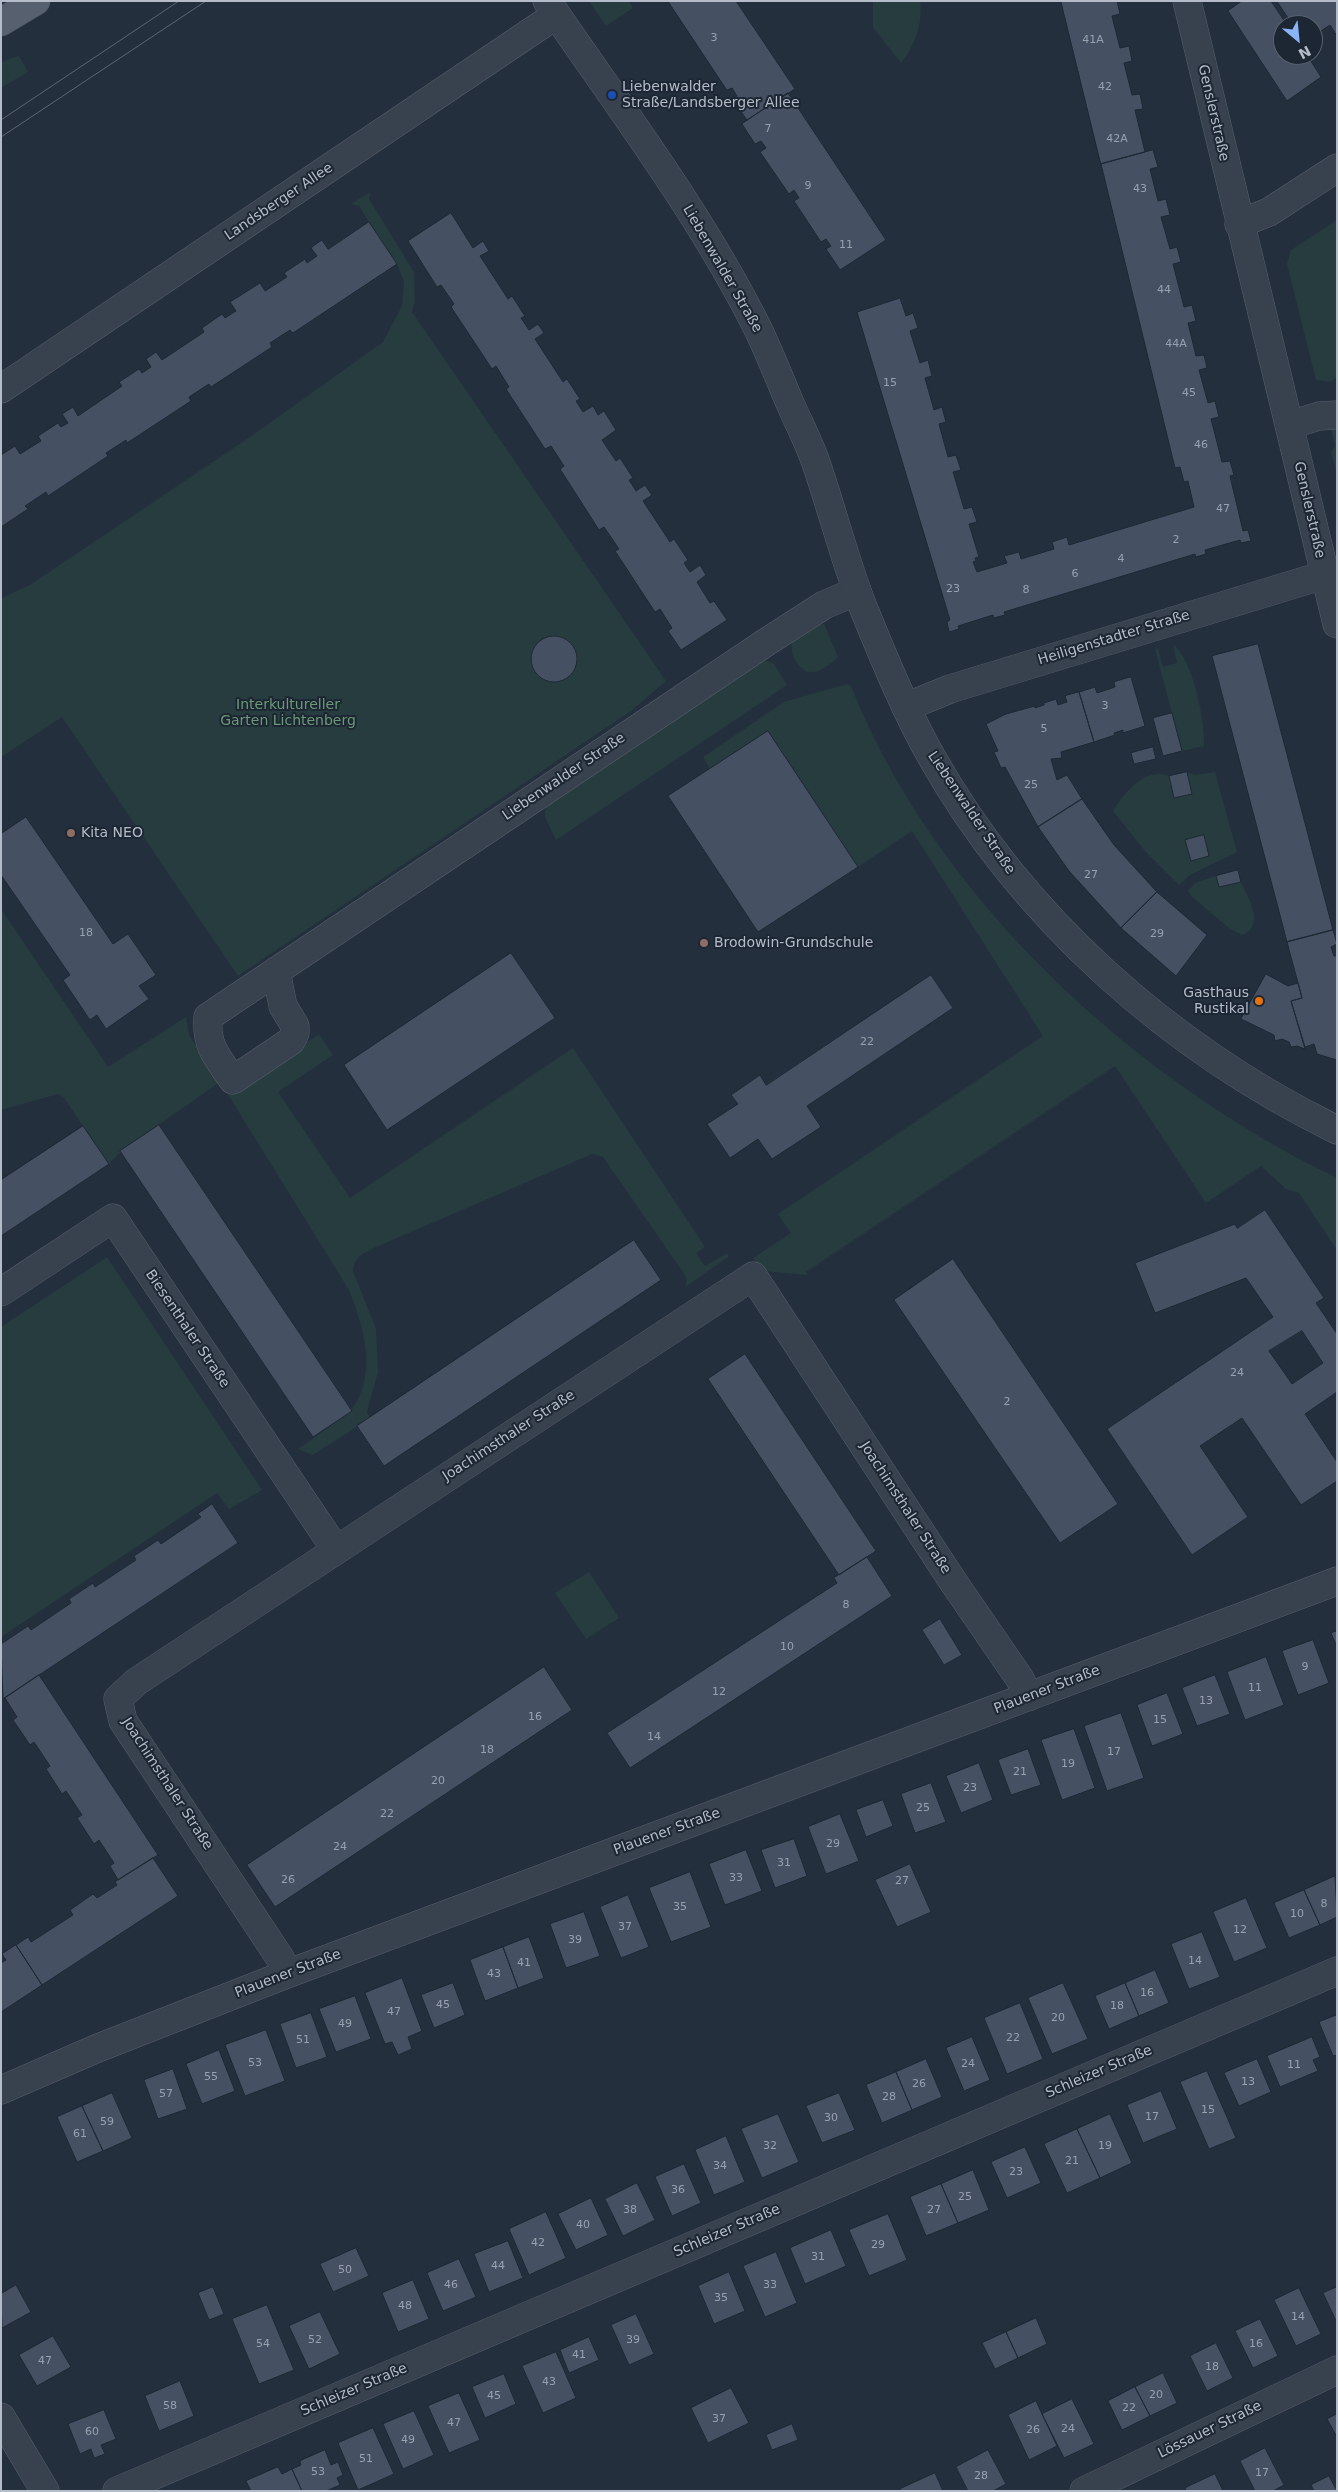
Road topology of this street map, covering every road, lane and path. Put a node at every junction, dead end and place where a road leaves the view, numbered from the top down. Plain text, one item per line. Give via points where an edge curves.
1 (36, 1) edge
2 (1187, 1) edge
3 (552, 8) edge
4 (1, 22) edge
5 (1337, 168) edge
6 (1239, 224) junction
7 (1, 389) edge
8 (1337, 415) edge
9 (1290, 424) junction
10 (1324, 575) junction
11 (857, 591) junction
12 (1337, 624) edge
13 (906, 707) junction
14 (276, 972) dead end
15 (1337, 1130) edge
16 (1, 1292) edge
17 (336, 1550) junction
18 (1337, 1581) edge
19 (1028, 1697) junction
20 (1337, 1971) edge
21 (287, 1974) junction
22 (1, 2090) edge
23 (1337, 2370) edge
24 (1, 2417) edge
25 (45, 2491) edge
26 (117, 2491) edge
27 (1084, 2491) edge

1 - 4 main road
2 - 6 street, Genslerstraße
3 - 7 street, Landsberger Allee
3 - 11 street, Liebenwalder Straße via 704,235 745,306 816,461
5 - 6 street via 1269,212
6 - 9 street, Genslerstraße
8 - 9 street
9 - 10 street, Genslerstraße
10 - 12 street, Genslerstraße
10 - 13 street, Heiligenstadter Straße via 950,689
11 - 13 street, Liebenwalder Straße
11 - 14 street, Liebenwalder Straße via 824,605 765,643
13 - 15 street, Liebenwalder Straße via 932,758 989,845 1038,907 1087,957 1142,1004 1234,1073 1290,1107
16 - 17 street, Biesenthaler Straße via 113,1218
17 - 19 street, Joachimsthaler Straße via 753,1276 1020,1678
17 - 21 street, Joachimsthaler Straße via 136,1682 118,1699 123,1722 280,1958
18 - 19 street, Plauener Straße
19 - 21 street, Plauener Straße
20 - 26 street, Schleizer Straße
21 - 22 street, Plauener Straße
23 - 27 street, Lössauer Straße
24 - 25 street

